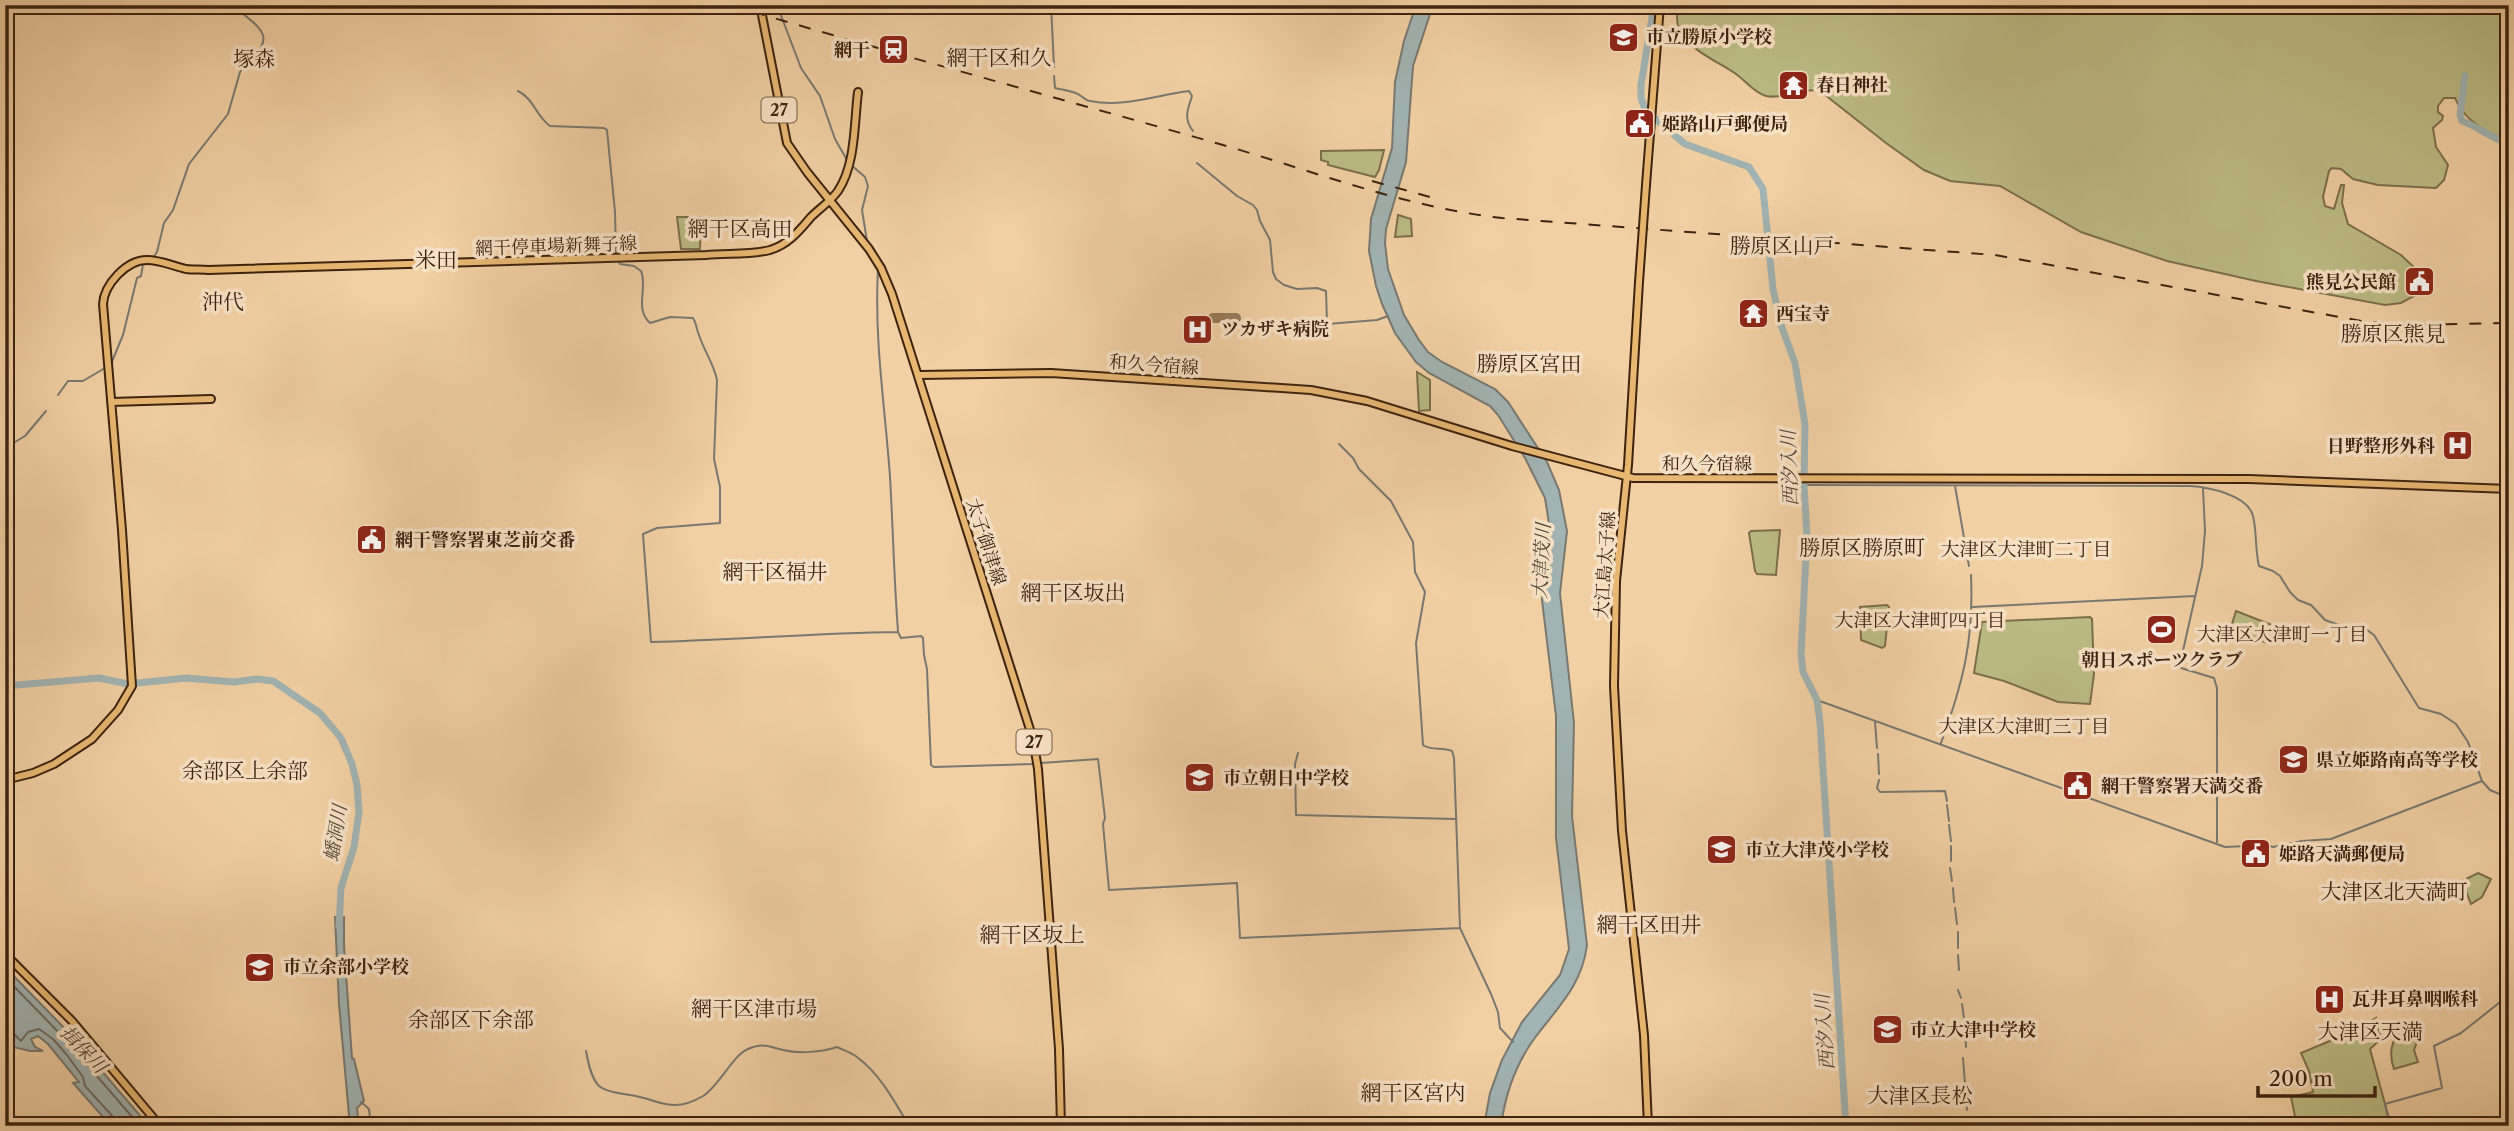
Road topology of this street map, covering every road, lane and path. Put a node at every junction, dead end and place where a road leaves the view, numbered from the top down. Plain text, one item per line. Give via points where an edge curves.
1 (1660, 5) edge
2 (759, 6) edge
3 (858, 92) dead end
4 (829, 200) junction
5 (919, 375) junction
6 (211, 399) dead end
7 (111, 402) junction
8 (1626, 477) junction
9 (2509, 489) edge
10 (5, 780) edge
11 (5, 954) edge
12 (160, 1126) edge
13 (1060, 1126) edge
14 (1648, 1126) edge

1 - 8 main road, 大江島太子線, bridge
2 - 4 main road, 太子御津線 / 27 via 787,143
3 - 4 main road, 網干停車場新舞子線 via 849,165
4 - 5 main road, 太子御津線 / 27 via 881,268
4 - 7 main road, 網干停車場新舞子線 via 792,238 753,253 208,270 144,260 122,272 104,291
5 - 8 main road, 和久今宿線 via 1071,374 1311,390 1367,401
5 - 13 main road, 太子御津線 / 27 via 1036,750 1059,1049
6 - 7 main road
7 - 10 main road, 網干停車場新舞子線 via 132,685 118,710 92,739 33,774
8 - 9 main road, 和久今宿線 via 2249,479
8 - 14 main road, 大江島太子線 via 1615,599 1614,686
11 - 12 main road via 72,1021

